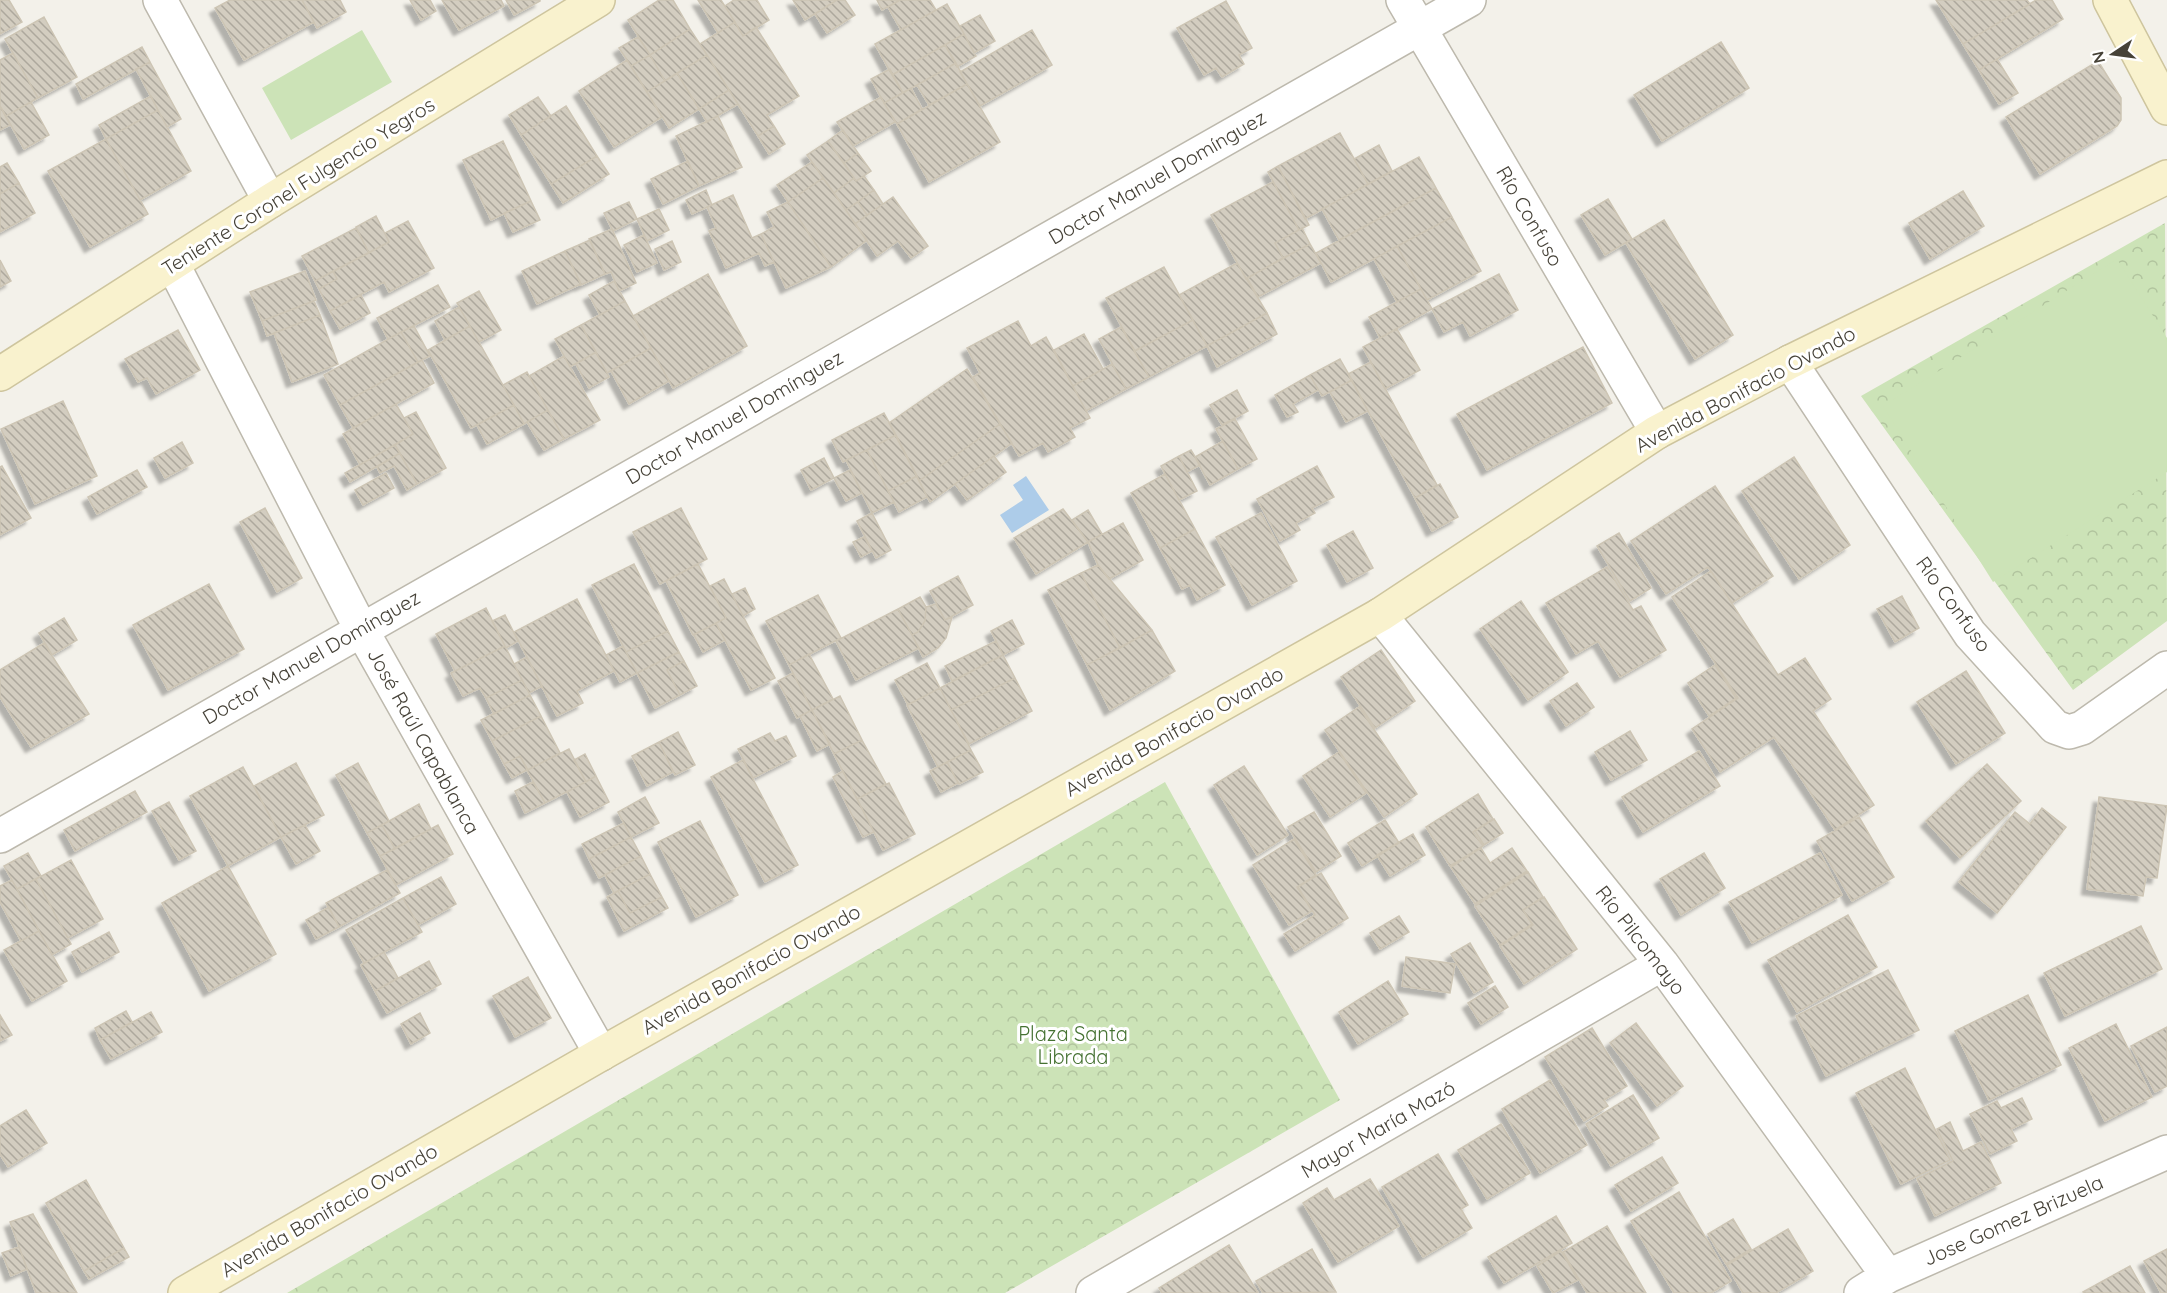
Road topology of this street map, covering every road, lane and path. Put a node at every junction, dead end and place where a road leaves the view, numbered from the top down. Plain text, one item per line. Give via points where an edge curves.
1 (160, 0) edge
2 (598, 0) edge
3 (1403, 0) edge
4 (1469, 0) edge
5 (2110, 0) edge
6 (1420, 28) junction
7 (2167, 108) edge
8 (2167, 177) edge
9 (270, 201) junction
10 (173, 265) junction
11 (1790, 362) junction
12 (0, 374) edge
13 (1657, 432) junction
14 (1380, 615) junction
15 (361, 629) junction
16 (2167, 668) edge
17 (0, 836) edge
18 (1662, 964) junction
19 (601, 1054) junction
20 (2167, 1152) edge
21 (1875, 1285) edge
22 (185, 1293) edge
23 (1093, 1293) edge

1 - 9 street
2 - 9 main road, Teniente Coronel Fulgencio Yegros
3 - 6 street, Río Confuso
4 - 6 street, Doctor Manuel Domínguez
5 - 7 main road
6 - 13 street, Río Confuso
6 - 15 street, Doctor Manuel Domínguez
8 - 11 main road, Avenida Bonifacio Ovando
9 - 10 main road, Teniente Coronel Fulgencio Yegros
10 - 12 main road, Teniente Coronel Fulgencio Yegros
10 - 15 street, José Raúl Capablanca
11 - 13 main road, Avenida Bonifacio Ovando
11 - 16 street, Río Confuso via 1970,634 2055,727 2069,732 2082,728
13 - 14 main road, Avenida Bonifacio Ovando
14 - 18 street, Río Pilcomayo
14 - 19 main road, Avenida Bonifacio Ovando
15 - 17 street, Doctor Manuel Domínguez
15 - 19 street, José Raúl Capablanca
18 - 21 street, Río Pilcomayo
18 - 23 street, Mayor María Mazó
19 - 22 main road, Avenida Bonifacio Ovando
20 - 21 street, Jose Gomez Brizuela

